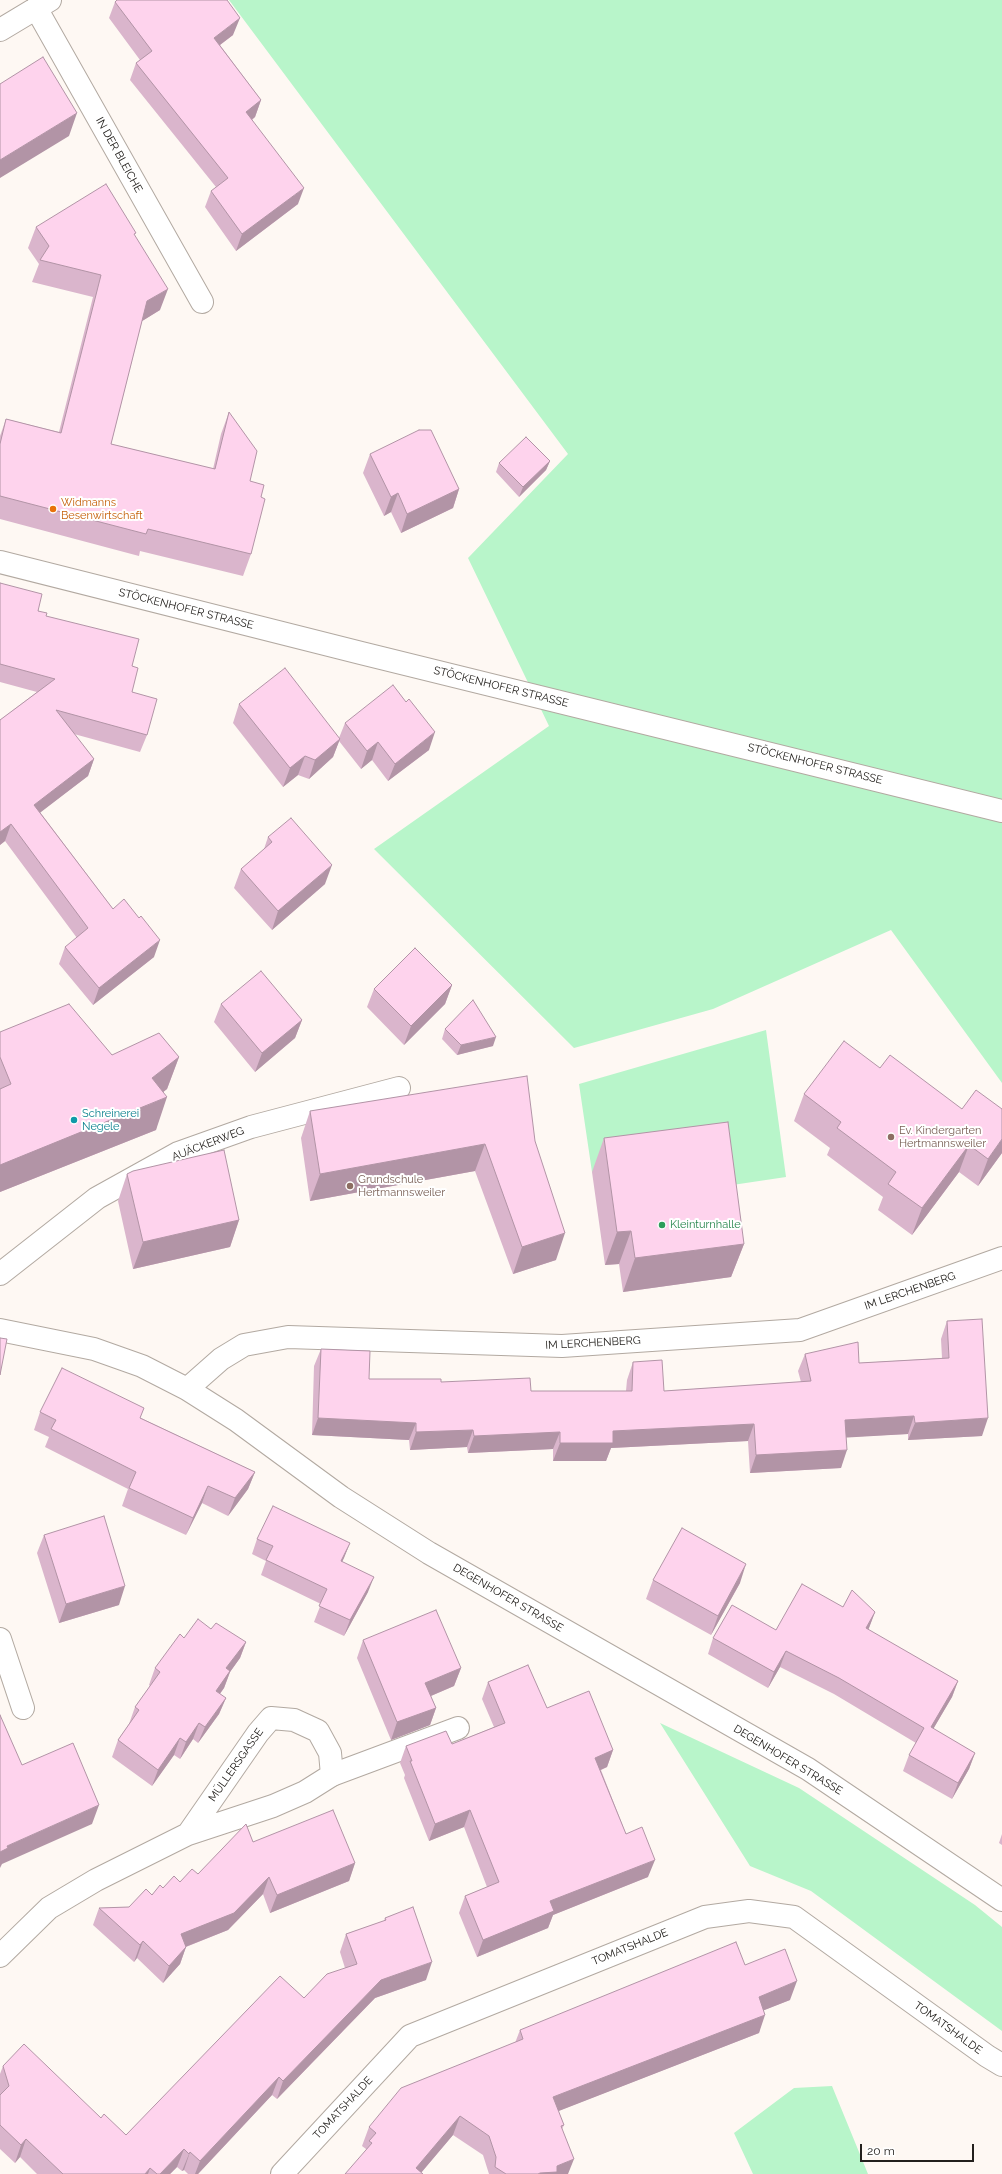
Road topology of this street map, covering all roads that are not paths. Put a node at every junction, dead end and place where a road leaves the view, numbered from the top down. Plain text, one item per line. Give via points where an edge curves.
1 (43, 4) edge
2 (0, 30) edge
3 (202, 302) dead end
4 (0, 562) edge
5 (1002, 811) edge
6 (399, 1088) dead end
7 (1002, 1258) edge
8 (0, 1274) edge
9 (0, 1330) edge
10 (187, 1389) junction
11 (0, 1639) edge
12 (23, 1708) dead end
13 (458, 1728) dead end
14 (332, 1776) junction
15 (188, 1834) junction
16 (1002, 1900) edge
17 (0, 1956) edge
18 (1002, 2065) edge
19 (282, 2174) edge

1 - 2 street
1 - 3 street, IN DER BLEICHE
4 - 5 street, STÖCKENHOFER STRASSE
6 - 8 street, AUÄCKERWEG via 251,1127 178,1153 97,1198
7 - 10 street, IM LERCHENBERG via 800,1330 562,1346 288,1337 244,1345 221,1359
9 - 10 street, DEGENHOFER STRASSE via 94,1349 142,1366
10 - 16 street, DEGENHOFER STRASSE via 236,1420 341,1497 429,1553 808,1769
11 - 12 street
13 - 14 street, MÜLLERSGASSE
14 - 15 street, MÜLLERSGASSE via 274,1806
14 - 15 street, MÜLLERSGASSE via 330,1753 318,1731 294,1720 271,1718
15 - 17 street, MÜLLERSGASSE via 96,1880 49,1908
18 - 19 street, TOMATSHALDE via 794,1917 749,1910 705,1917 410,2036

